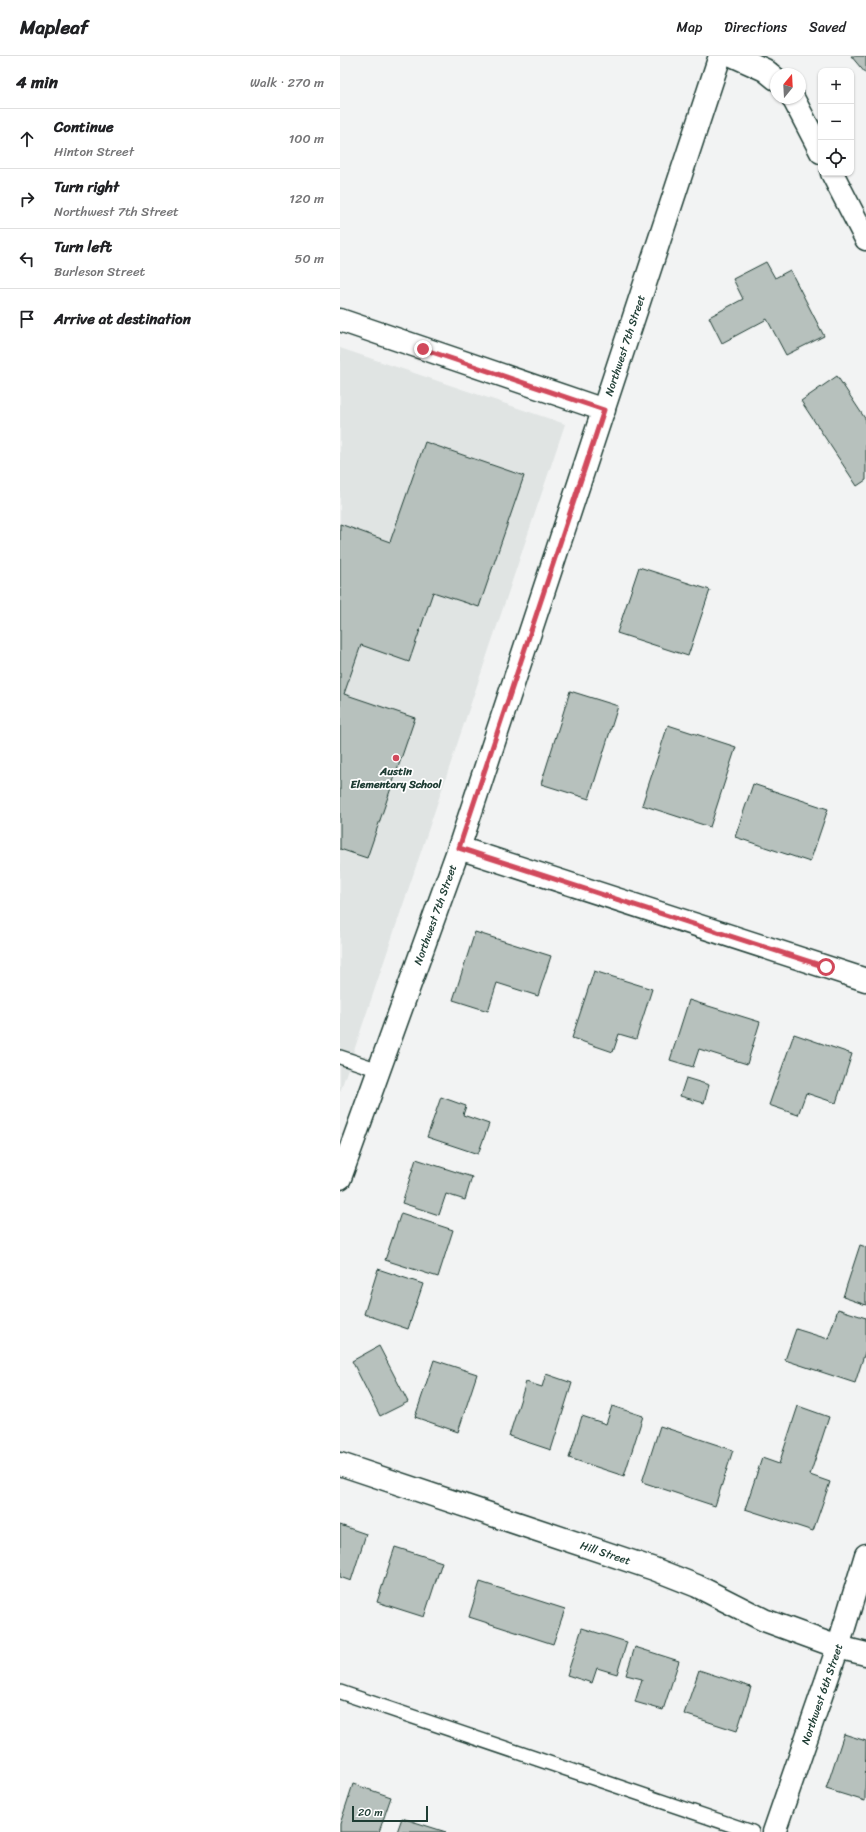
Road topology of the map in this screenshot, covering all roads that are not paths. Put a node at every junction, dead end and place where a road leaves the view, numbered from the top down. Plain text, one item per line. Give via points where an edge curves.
1 (720, 56) edge
2 (734, 56) edge
3 (770, 74) edge
4 (796, 104) edge
5 (818, 146) edge
6 (834, 176) edge
7 (866, 239) edge
8 (340, 320) edge
9 (604, 410) junction
10 (459, 848) junction
11 (866, 980) edge
12 (340, 1057) edge
13 (379, 1070) junction
14 (340, 1178) edge
15 (340, 1464) edge
16 (866, 1555) edge
17 (838, 1646) junction
18 (866, 1654) edge
19 (340, 1692) edge
20 (752, 1832) edge
21 (774, 1832) edge

1 - 9 street, Northwest 7th Street
2 - 3 street
4 - 5 street
6 - 7 street
8 - 9 street
9 - 10 street, Northwest 7th Street
10 - 11 street
10 - 13 street, Northwest 7th Street
12 - 13 lane
13 - 14 street, Northwest 7th Street
15 - 17 street, Hill Street via 654,1569 697,1586 764,1620
16 - 17 street, Northwest 6th Street
17 - 18 street, Hill Street
17 - 21 street, Northwest 6th Street
19 - 20 lane

